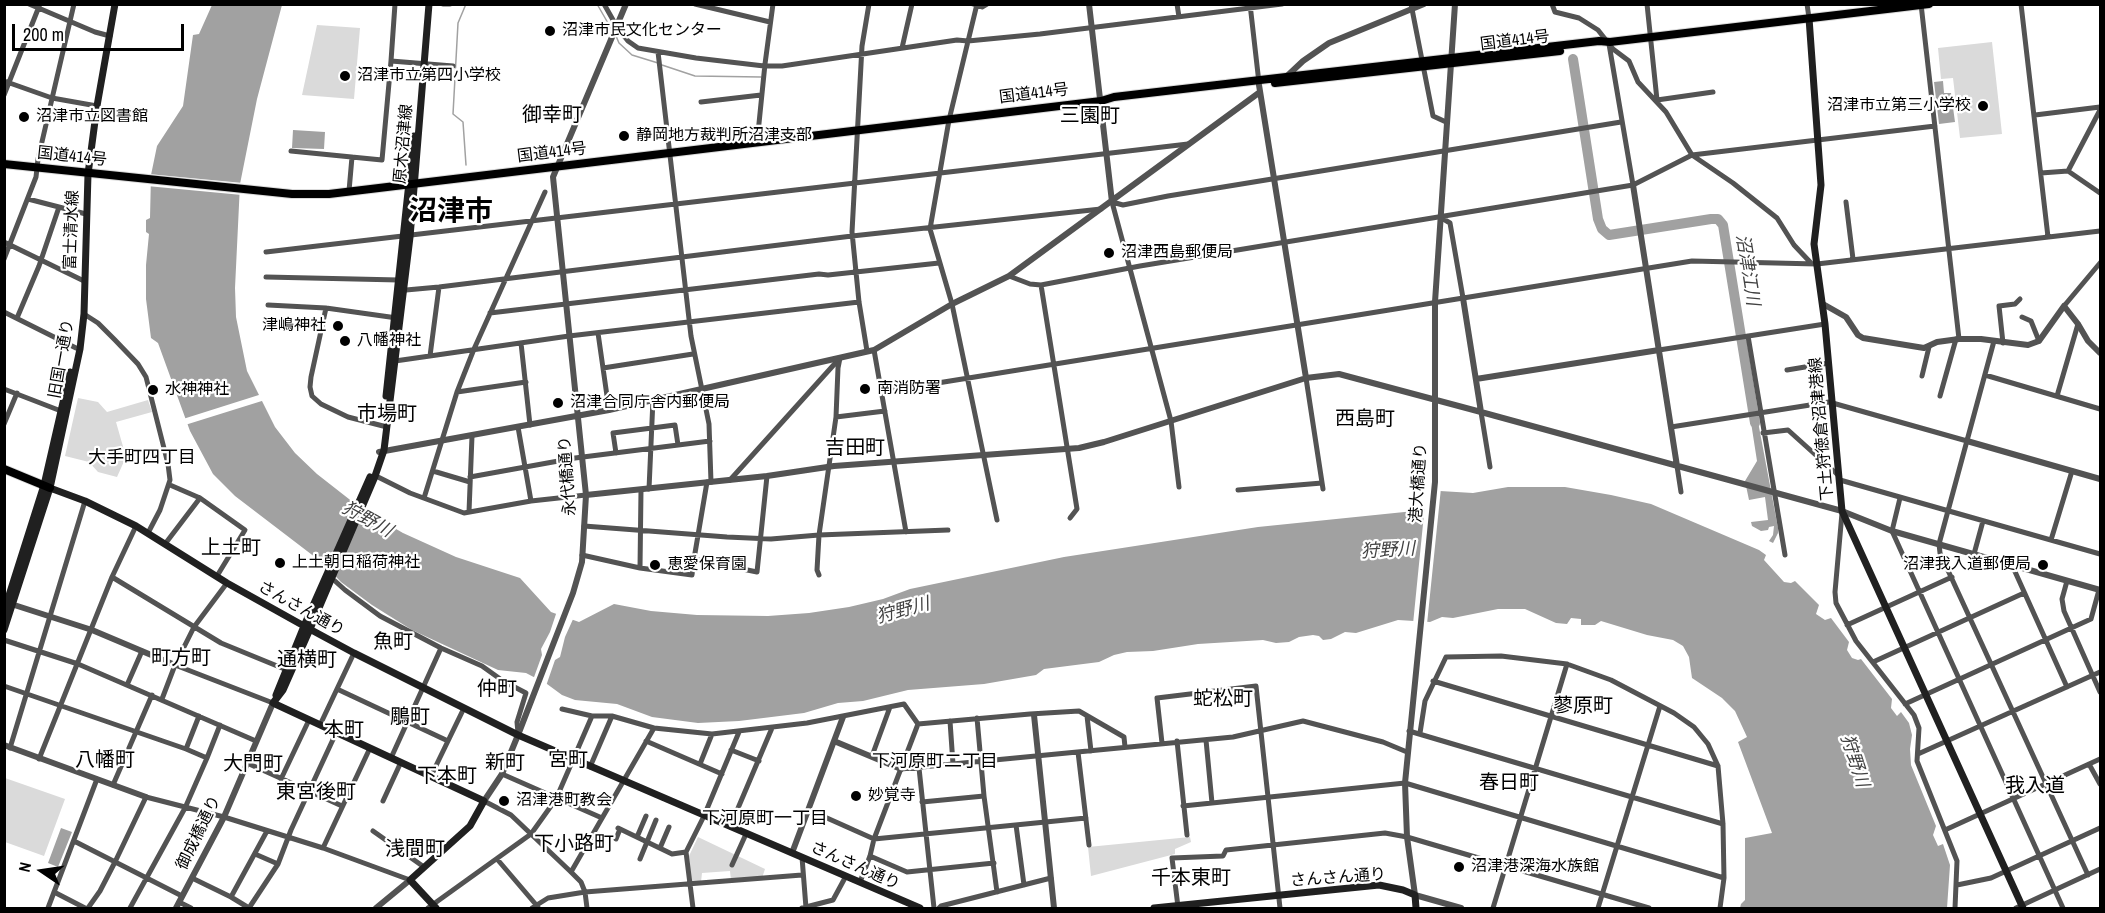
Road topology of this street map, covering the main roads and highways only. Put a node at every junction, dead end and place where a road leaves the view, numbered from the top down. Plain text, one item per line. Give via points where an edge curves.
1 (115, 4) edge
2 (427, 4) edge
3 (1924, 5) edge
4 (1809, 18) junction
5 (4, 164) edge
6 (88, 174) junction
7 (412, 183) junction
8 (406, 237) junction
9 (84, 314) junction
10 (398, 318) junction
11 (385, 426) junction
12 (4, 469) edge
13 (47, 486) junction
14 (8, 603) edge
15 (4, 611) edge
16 (307, 628) junction
17 (4, 630) edge
18 (1414, 895) joint
19 (432, 907) edge
20 (1178, 907) edge
21 (2020, 908) edge
22 (920, 909) edge
23 (1154, 909) edge
24 (1416, 909) edge

1 - 6 main road, 富士清水線
2 - 7 main road, 原木沼津線
3 - 4 highway, 国道414号
4 - 7 highway, 国道414号 via 1601,46
4 - 21 main road, 下土狩徳倉沼津港線 via 1821,185 1814,264 1823,304 1842,512
5 - 6 highway, 国道414号
6 - 7 highway, 国道414号 via 312,195
6 - 9 main road, 富士清水線
7 - 8 main road, 原木沼津線
8 - 10 main road, 原木沼津線
8 - 10 main road, 原木沼津線 via 404,288
9 - 13 main road, 旧国一通り
9 - 13 main road, 旧国一通り via 80,349
10 - 11 main road, 原木沼津線
10 - 11 main road, 原木沼津線
11 - 16 main road, 原木沼津線 via 374,478
12 - 13 main road, さんさん通り
13 - 14 main road, 旧国一通り
13 - 16 main road, さんさん通り via 136,526
14 - 15 main road, 旧国一通り
14 - 17 main road, 旧国一通り
16 - 19 main road, 原木沼津線 via 283,690 273,703 484,801 470,826 410,880
16 - 22 main road, さんさん通り via 518,735
18 - 20 main road, さんさん通り via 1379,885
18 - 24 main road, 港大橋通り
20 - 23 main road, さんさん通り

